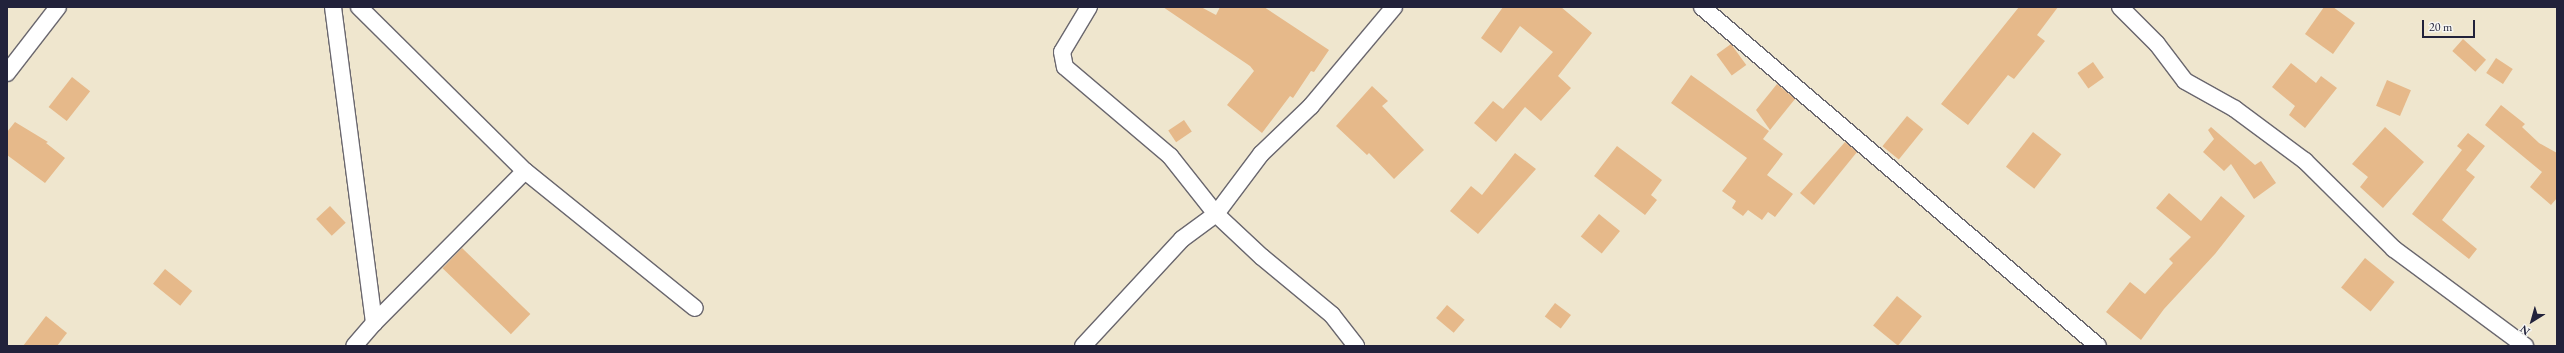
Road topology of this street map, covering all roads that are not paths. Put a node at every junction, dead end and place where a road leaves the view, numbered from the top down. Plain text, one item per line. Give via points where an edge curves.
1 (58, 7) edge
2 (333, 7) edge
3 (359, 7) edge
4 (1089, 7) edge
5 (1394, 7) edge
6 (1702, 7) edge
7 (2120, 7) edge
8 (7, 72) edge
9 (525, 171) junction
10 (1216, 214) junction
11 (695, 308) dead end
12 (374, 323) junction
13 (354, 346) edge
14 (1083, 346) edge
15 (1356, 346) edge
16 (2098, 346) edge
17 (2525, 346) edge

1 - 8 street
2 - 12 street
3 - 9 street
4 - 10 street via 1062,52 1065,68 1170,156
5 - 10 street via 1311,106 1261,154
6 - 16 street
7 - 17 street via 2157,44 2185,80 2235,109 2305,161 2394,249
9 - 11 street
9 - 12 street
10 - 14 street via 1182,239
10 - 15 street via 1262,257 1332,315
12 - 13 street

